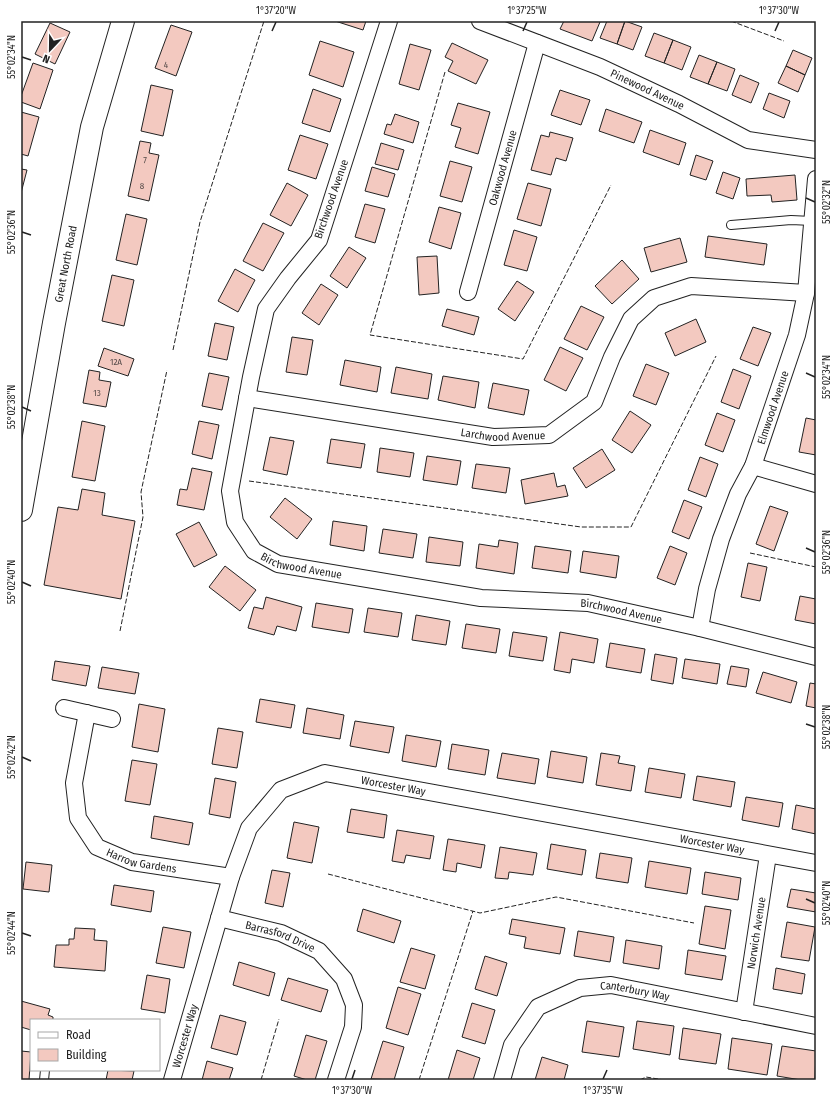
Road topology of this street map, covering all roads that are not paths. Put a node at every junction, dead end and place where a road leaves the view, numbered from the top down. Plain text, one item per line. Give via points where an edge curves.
1 (123, 21) edge
2 (390, 21) edge
3 (480, 21) edge
4 (537, 43) junction
5 (816, 150) edge
6 (816, 179) edge
7 (815, 199) edge
8 (812, 221) junction
9 (731, 225) dead end
10 (468, 292) dead end
11 (806, 293) junction
12 (247, 398) junction
13 (753, 466) junction
14 (816, 484) edge
15 (21, 510) edge
16 (700, 628) junction
17 (816, 657) edge
18 (64, 708) dead end
19 (87, 713) junction
20 (112, 719) dead end
21 (768, 855) junction
22 (816, 863) edge
23 (231, 877) junction
24 (219, 918) junction
25 (744, 1012) junction
26 (816, 1026) edge
27 (172, 1080) edge
28 (336, 1080) edge
29 (502, 1080) edge

1 - 15 main road, Great North Road via 92,127
2 - 12 street, Birchwood Avenue via 319,240 266,309
3 - 4 street, Pinewood Avenue
4 - 5 street, Pinewood Avenue via 614,74 748,140
4 - 10 street, Oakwood Avenue
6 - 7 street, Elmwood Avenue
7 - 8 street, Elmwood Avenue
8 - 9 lane via 791,220
8 - 11 street, Elmwood Avenue
11 - 12 street, Larchwood Avenue via 690,286 654,298 631,319 594,402 549,435 493,437
11 - 13 street, Elmwood Avenue via 797,335
12 - 16 street, Birchwood Avenue via 230,491 235,522 254,551 278,564 481,598 588,603
13 - 14 street
13 - 16 street, Elmwood Avenue via 738,494 721,539 707,589
16 - 17 street, Birchwood Avenue
18 - 19 street
19 - 20 street
19 - 23 street, Harrow Gardens via 74,783 78,818 96,846 132,862
21 - 22 street, Worcester Way
21 - 23 street, Worcester Way via 325,773 281,790 249,828
21 - 25 street, Norwich Avenue
23 - 24 street, Worcester Way
24 - 27 street, Worcester Way
24 - 28 street, Barrasford Drive via 281,932 319,951 344,978 354,1005 352,1027
25 - 26 street, Canterbury Way
25 - 29 street, Canterbury Way via 611,985 580,988 538,1007 512,1045

